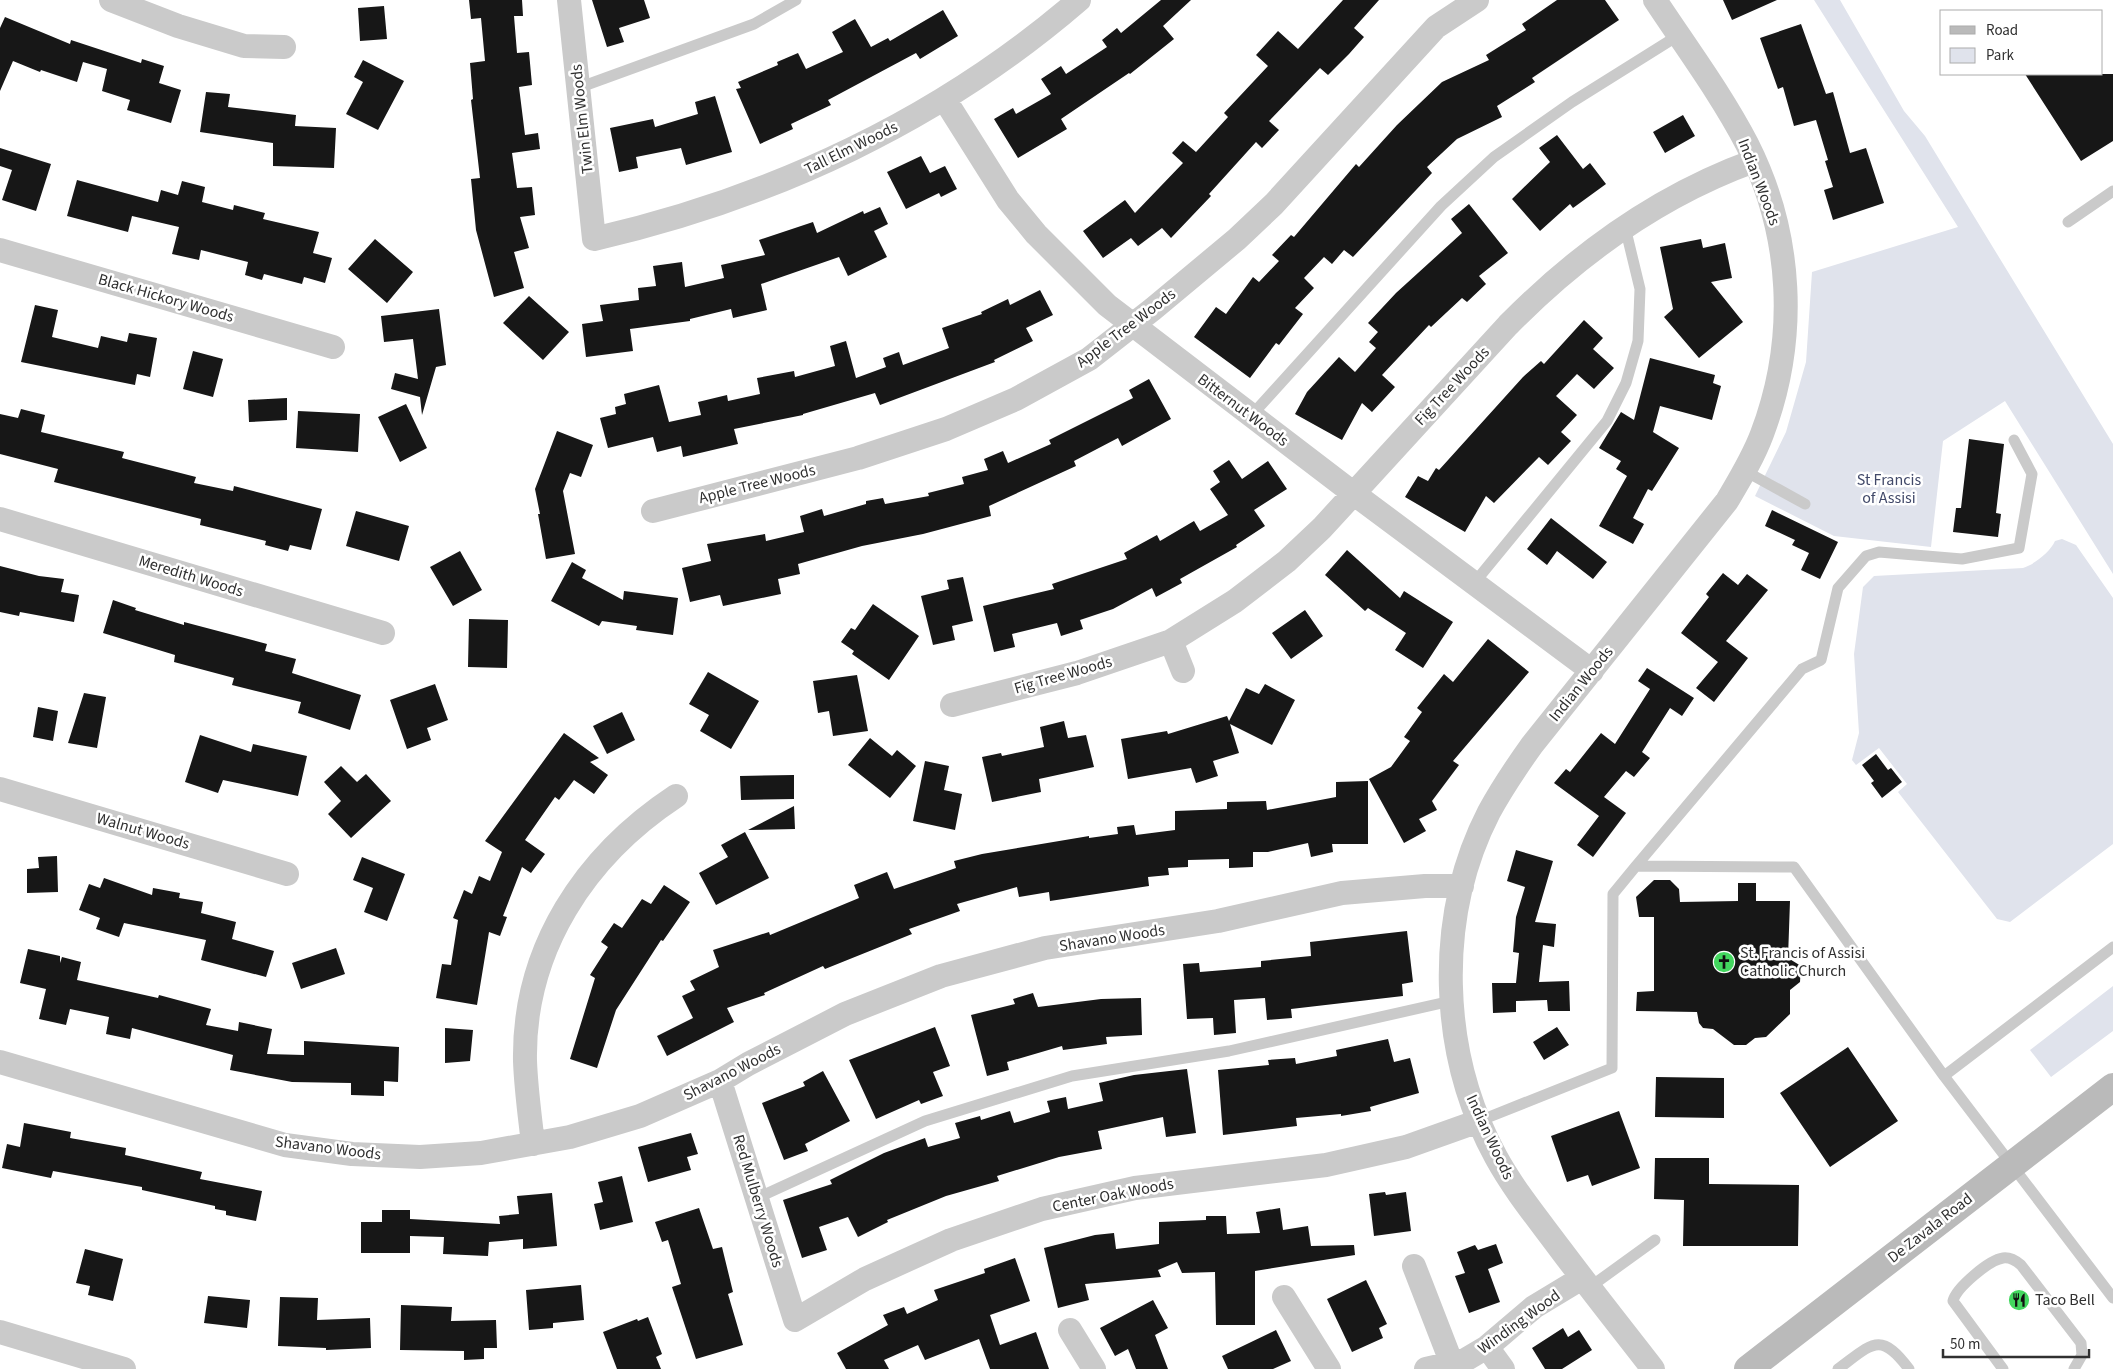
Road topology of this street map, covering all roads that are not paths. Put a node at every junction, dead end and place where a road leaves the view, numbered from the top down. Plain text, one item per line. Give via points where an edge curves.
1 (111, 0) edge
2 (569, 0) edge
3 (796, 0) edge
4 (1079, 0) edge
5 (1477, 0) edge
6 (1656, 0) edge
7 (1678, 35) junction
8 (284, 47) dead end
9 (578, 88) junction
10 (945, 100) junction
11 (1754, 161) junction
12 (2113, 191) edge
13 (2068, 222) dead end
14 (1625, 227) junction
15 (594, 239) joint
16 (0, 250) edge
17 (1131, 325) junction
18 (333, 347) dead end
19 (1251, 416) junction
20 (2014, 440) dead end
21 (1745, 471) junction
22 (1353, 493) junction
23 (1806, 504) dead end
24 (654, 510) dead end
25 (0, 519) edge
26 (1475, 582) junction
27 (383, 633) dead end
28 (1171, 640) junction
29 (1183, 671) dead end
30 (1592, 671) junction
31 (952, 705) dead end
32 (0, 789) edge
33 (676, 796) dead end
34 (1636, 866) junction
35 (287, 874) dead end
36 (1462, 886) junction
37 (2113, 946) edge
38 (1451, 1001) junction
39 (0, 1062) edge
40 (1944, 1076) junction
41 (720, 1081) junction
42 (2113, 1087) edge
43 (1479, 1121) junction
44 (533, 1144) junction
45 (2011, 1166) junction
46 (757, 1198) junction
47 (1655, 1240) dead end
48 (1414, 1266) dead end
49 (1586, 1283) junction
50 (1284, 1297) dead end
51 (2113, 1298) edge
52 (795, 1320) joint
53 (1070, 1330) dead end
54 (0, 1332) edge
55 (1488, 1347) junction
56 (1452, 1364) junction
57 (124, 1369) edge
58 (1094, 1369) edge
59 (1329, 1369) edge
60 (1426, 1369) edge
61 (1503, 1369) edge
62 (1653, 1369) edge
63 (1748, 1369) edge
64 (1838, 1369) edge
65 (1909, 1369) edge
66 (2003, 1369) edge
67 (2074, 1369) edge

1 - 8 street via 178,26 244,46
2 - 9 street, Twin Elm Woods
3 - 9 lane via 754,24
4 - 10 street, Tall Elm Woods via 1039,35
5 - 17 street, Apple Tree Woods via 1436,27 1274,204 1237,239 1154,310
6 - 7 street, Indian Woods
7 - 11 street, Indian Woods via 1730,114
7 - 19 lane via 1572,102 1494,158 1441,206
9 - 15 street, Twin Elm Woods
10 - 15 street, Tall Elm Woods via 848,153 740,198
10 - 17 street, Bitternut Woods via 1008,200 1036,234
11 - 14 street, Fig Tree Woods via 1688,188
11 - 21 street, Indian Woods via 1775,214 1781,242 1786,326 1774,399
12 - 13 lane
14 - 22 street, Fig Tree Woods via 1534,299
14 - 26 lane via 1640,289 1638,341 1626,383 1607,421
16 - 18 street, Black Hickory Woods
17 - 19 street, Bitternut Woods
17 - 24 street, Apple Tree Woods via 1089,359 1016,399 946,429 858,458
19 - 22 street, Bitternut Woods
20 - 34 lane via 2032,474 2019,548 1962,559 1879,552 1866,556 1838,588 1821,660 1802,669
21 - 23 lane
21 - 30 street, Indian Woods via 1705,531
22 - 26 street, Bitternut Woods
22 - 28 street, Fig Tree Woods via 1287,561 1235,601
25 - 27 street, Meredith Woods
26 - 30 street, Bitternut Woods
28 - 29 street
28 - 31 street, Fig Tree Woods via 1077,674
30 - 36 street, Indian Woods via 1509,778 1489,812
32 - 35 street, Walnut Woods
33 - 44 street via 631,829 602,856 582,881 551,936 531,997 527,1028 525,1060
34 - 40 lane via 1794,867
34 - 43 lane via 1613,894 1612,1068
36 - 38 street, Indian Woods via 1454,921
36 - 41 street, Shavano Woods via 1342,893 1218,921 1046,948 941,976 845,1014
37 - 40 lane
38 - 43 street, Indian Woods via 1465,1080
38 - 46 lane via 1229,1051 1072,1076 925,1121
39 - 44 street, Shavano Woods via 285,1145 352,1154 420,1156 480,1153
40 - 45 lane
41 - 44 street, Shavano Woods via 640,1116 570,1137
41 - 46 street, Red Mulberry Woods
42 - 45 main road, De Zavala Road
43 - 49 street, Indian Woods via 1515,1190
43 - 52 street, Center Oak Woods via 1406,1146 1326,1165 1134,1188 1042,1209 951,1240 865,1279
45 - 51 lane
45 - 63 main road, De Zavala Road
46 - 52 street, Red Mulberry Woods
47 - 49 lane
48 - 56 street
49 - 55 street, Winding Wood via 1534,1306
49 - 62 street, Indian Woods
50 - 59 street
53 - 58 street
54 - 57 street
55 - 56 street, Winding Wood
55 - 61 street
56 - 60 street, Winding Wood
64 - 65 lane via 1870,1345 1884,1344 1896,1352
66 - 67 lane via 1953,1301 1955,1292 1993,1261 2012,1258 2021,1264 2081,1343 2082,1355

